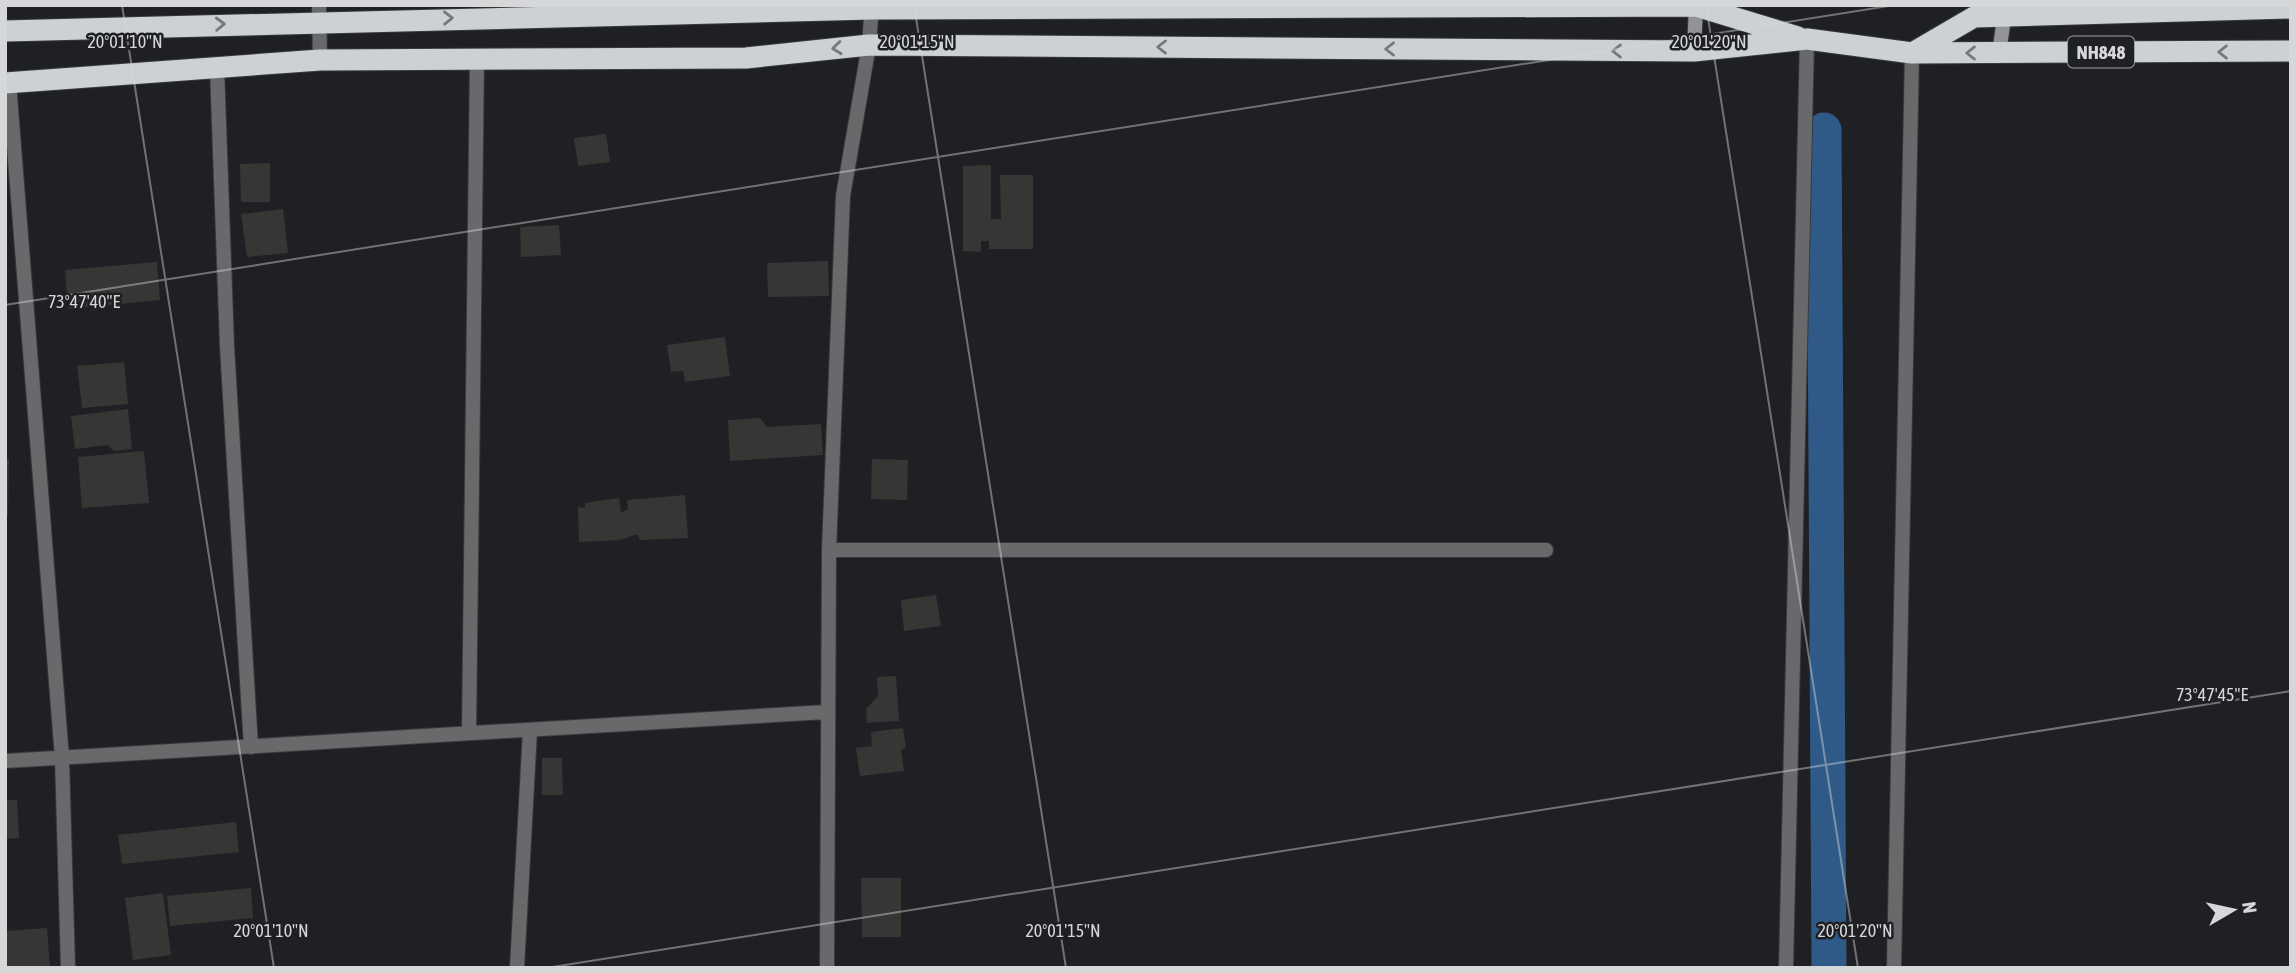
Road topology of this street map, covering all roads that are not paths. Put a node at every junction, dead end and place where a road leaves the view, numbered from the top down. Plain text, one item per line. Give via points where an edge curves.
1 (1696, 6) edge
2 (872, 7) edge
3 (2291, 8) edge
4 (2006, 11) edge
5 (319, 13) edge
6 (5, 31) edge
7 (1807, 39) junction
8 (869, 45) junction
9 (1694, 51) junction
10 (2291, 51) edge
11 (1912, 53) junction
12 (1999, 53) junction
13 (477, 57) junction
14 (320, 60) junction
15 (217, 68) junction
16 (7, 83) edge
17 (829, 550) junction
18 (1546, 550) dead end
19 (826, 712) junction
20 (530, 730) junction
21 (469, 733) junction
22 (251, 747) junction
23 (62, 758) junction
24 (5, 761) edge
25 (68, 968) edge
26 (517, 968) edge
27 (827, 968) edge
28 (1786, 968) edge
29 (1894, 968) edge

1 - 2 highway, NH848
1 - 7 highway, NH848
1 - 9 street
5 -> 2 highway, NH848
2 - 8 street
3 - 4 highway, NH848
4 - 11 highway, NH848 via 1973,17
4 - 12 street
6 -> 5 highway, NH848
5 - 14 street
7 - 9 highway, NH848
7 - 11 highway, NH848
7 - 28 street
9 -> 8 highway, NH848
8 -> 13 highway, NH848 via 746,58
8 - 17 street via 844,196
10 -> 12 highway, NH848
12 -> 11 highway, NH848
11 - 29 street
13 - 14 highway, NH848
13 - 21 street
14 - 15 highway, NH848
15 - 16 highway, NH848
15 - 22 street via 227,346
16 - 23 street
17 - 18 street
17 - 19 street
19 - 20 street
19 - 27 street
20 - 21 street
20 - 26 street
21 - 22 street
22 - 23 street
23 - 24 street
23 - 25 street

